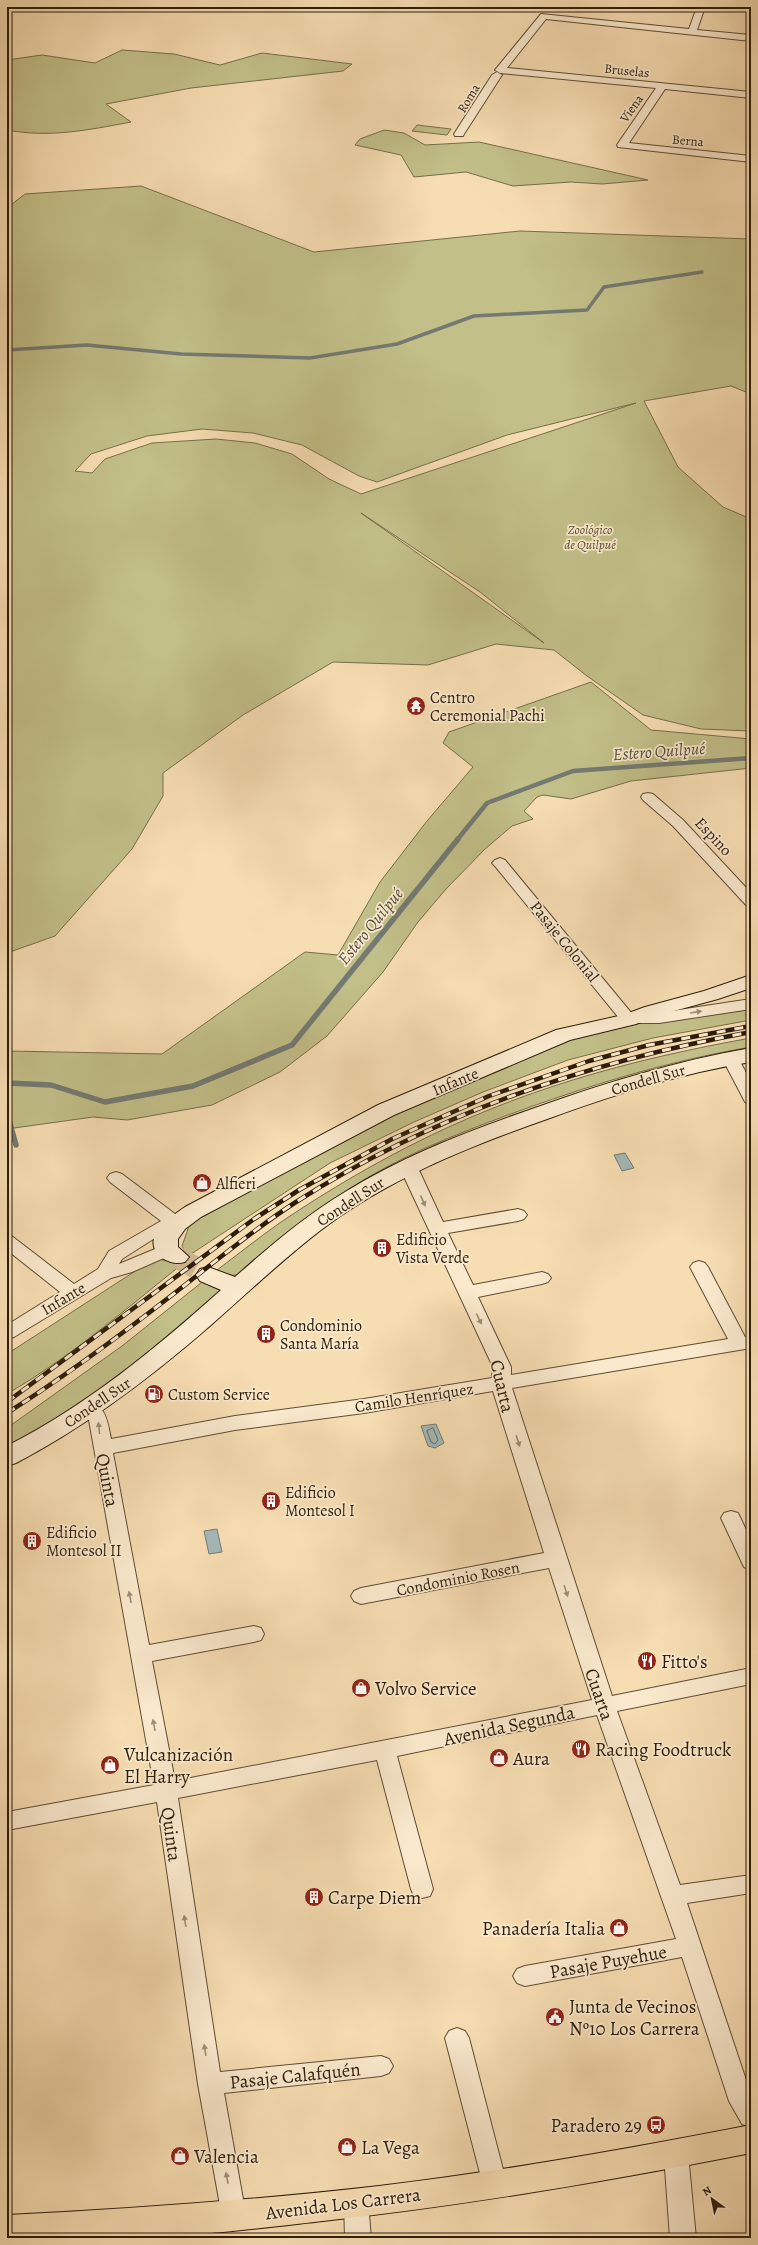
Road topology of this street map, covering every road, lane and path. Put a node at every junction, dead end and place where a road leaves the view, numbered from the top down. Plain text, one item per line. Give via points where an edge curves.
1 (701, 7) edge
2 (692, 32) junction
3 (751, 38) edge
4 (499, 73) junction
5 (662, 86) junction
6 (751, 95) edge
7 (459, 134) dead end
8 (622, 145) joint
9 (751, 159) edge
10 (648, 797) dead end
11 (500, 863) dead end
12 (751, 902) edge
13 (751, 981) edge
14 (711, 995) junction
15 (751, 999) edge
16 (751, 1004) edge
17 (630, 1020) junction
18 (741, 1057) edge
19 (751, 1098) edge
20 (408, 1166) junction
21 (116, 1178) dead end
22 (518, 1215) dead end
23 (177, 1224) junction
24 (436, 1228) junction
25 (7, 1241) edge
26 (172, 1254) joint
27 (698, 1267) dead end
28 (104, 1273) junction
29 (208, 1275) tunnel mouth
30 (542, 1278) dead end
31 (238, 1288) junction
32 (72, 1292) junction
33 (466, 1293) junction
34 (14, 1328) edge
35 (746, 1343) edge
36 (501, 1383) junction
37 (89, 1410) junction
38 (102, 1448) junction
39 (7, 1457) edge
40 (731, 1518) dead end
41 (555, 1559) junction
42 (751, 1562) edge
43 (361, 1596) dead end
44 (254, 1634) dead end
45 (141, 1655) junction
46 (751, 1676) edge
47 (604, 1705) junction
48 (384, 1750) junction
49 (166, 1791) junction
50 (7, 1821) edge
51 (751, 1884) edge
52 (422, 1890) dead end
53 (674, 1896) junction
54 (690, 1946) junction
55 (525, 1976) dead end
56 (457, 2038) dead end
57 (381, 2066) dead end
58 (210, 2084) junction
59 (751, 2116) edge
60 (751, 2139) edge
61 (676, 2154) junction
62 (495, 2185) junction
63 (356, 2202) junction
64 (234, 2216) junction
65 (7, 2230) edge
66 (358, 2238) edge
67 (683, 2238) edge

1 - 2 street
2 - 3 street
2 - 4 street, Roma via 544,16
4 - 5 street, Bruselas
4 - 7 street, Roma
5 - 6 street, Bruselas
5 - 8 street, Viena
8 - 9 street, Berna
10 - 12 street, Espino via 678,823
11 - 17 street, Pasaje Colonial
13 - 14 street, Infante
14 - 15 street via 718,998
14 - 17 street, Infante via 652,1011
17 -> 16 street
17 - 23 street, Infante via 563,1035 386,1110 234,1189
18 - 19 street
18 - 20 street, Condell Sur via 662,1072 496,1129
20 -> 24 street, Cuarta
20 - 31 street, Condell Sur via 326,1214
21 - 23 street
22 - 24 street
23 - 26 street, Infante via 166,1238
23 - 28 street, Infante via 162,1226 115,1255
24 - 33 street, Cuarta
25 - 32 street
26 - 28 street, Infante
27 - 35 street
28 - 32 street, Infante
29 - 31 street
30 - 33 street
31 - 37 street, Condell Sur via 150,1364
32 - 34 street, Infante
33 -> 36 street, Cuarta via 502,1367
35 - 36 street, Camilo Henríquez
36 - 38 street, Camilo Henríquez via 364,1406 236,1423
36 -> 41 street, Cuarta
38 -> 37 street, Quinta via 98,1418
37 - 39 street, Condell Sur
45 -> 38 street, Quinta
40 - 42 street
41 - 43 street, Condominio Rosen
41 -> 47 street, Cuarta
44 - 45 street
49 -> 45 street, Quinta
46 - 47 street, Avenida Segunda
47 - 48 street, Avenida Segunda
47 - 53 street, Cuarta
48 - 49 street, Avenida Segunda
48 - 52 street
49 - 50 street, Avenida Segunda
58 -> 49 street, Quinta
51 - 53 street
53 - 54 street, Cuarta
54 - 55 street, Pasaje Puyehue
54 - 59 street, Cuarta via 741,2101
56 - 62 street
57 - 58 street, Pasaje Calafquén
64 -> 58 street, Quinta
60 - 61 main road, Avenida Los Carrera
61 - 62 main road, Avenida Los Carrera
61 - 67 street
62 - 63 main road, Avenida Los Carrera
63 - 64 main road, Avenida Los Carrera
63 - 66 street
64 - 65 main road, Avenida Los Carrera

